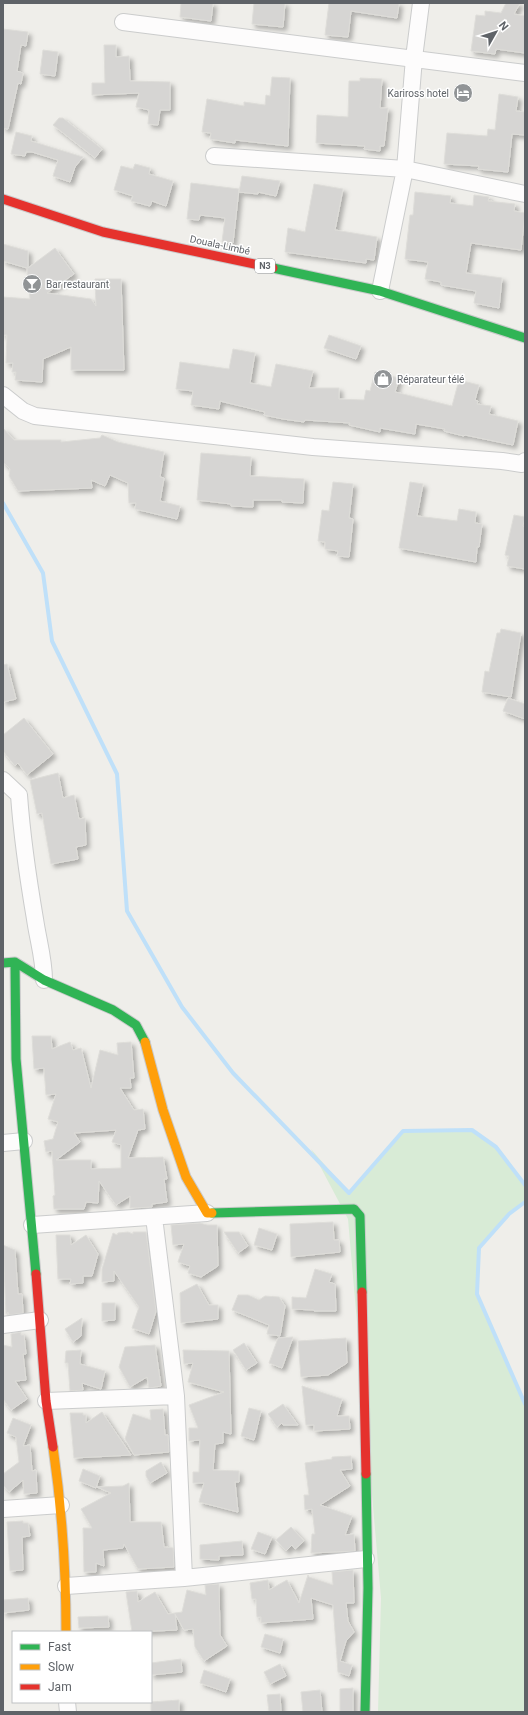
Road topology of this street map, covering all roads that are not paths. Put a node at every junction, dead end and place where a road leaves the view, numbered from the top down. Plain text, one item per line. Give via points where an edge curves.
1 (421, 3) edge
2 (123, 22) dead end
3 (414, 58) junction
4 (525, 73) edge
5 (214, 156) dead end
6 (405, 169) junction
7 (525, 194) edge
8 (3, 199) edge
9 (380, 291) junction
10 (525, 338) edge
11 (3, 395) edge
12 (525, 461) edge
13 (3, 780) edge
14 (15, 962) junction
15 (3, 963) edge
16 (44, 980) junction
17 (24, 1141) junction
18 (3, 1143) edge
19 (207, 1213) junction
20 (154, 1217) junction
21 (32, 1225) junction
22 (40, 1320) junction
23 (3, 1325) edge
24 (176, 1396) junction
25 (46, 1401) junction
26 (61, 1504) junction
27 (3, 1509) edge
28 (366, 1559) junction
29 (184, 1578) junction
30 (66, 1586) junction
31 (66, 1631) edge
32 (365, 1712) edge

1 - 3 street
2 - 3 street
3 - 4 street
3 - 6 street
5 - 6 street
6 - 7 street
6 - 9 street
8 - 9 main road, Douala-Limbé / N3 via 103,232
9 - 10 main road, Douala-Limbé / N3
11 - 12 street via 23,411 34,416 313,447 522,464
13 - 16 street via 19,795 22,838 44,960
14 - 15 main road
14 - 16 main road
14 - 17 main road via 16,1059
16 - 19 main road via 113,1010 136,1025 148,1047 163,1110 186,1177
17 - 18 street
17 - 21 main road
19 - 20 street
19 - 28 main road via 354,1209 360,1216
20 - 21 street
20 - 24 street
21 - 22 main road
22 - 23 street
22 - 25 main road
24 - 25 street
24 - 29 street
25 - 26 main road
26 - 27 street
26 - 30 main road
28 - 29 street
28 - 32 main road via 368,1588
29 - 30 street
30 - 31 main road

